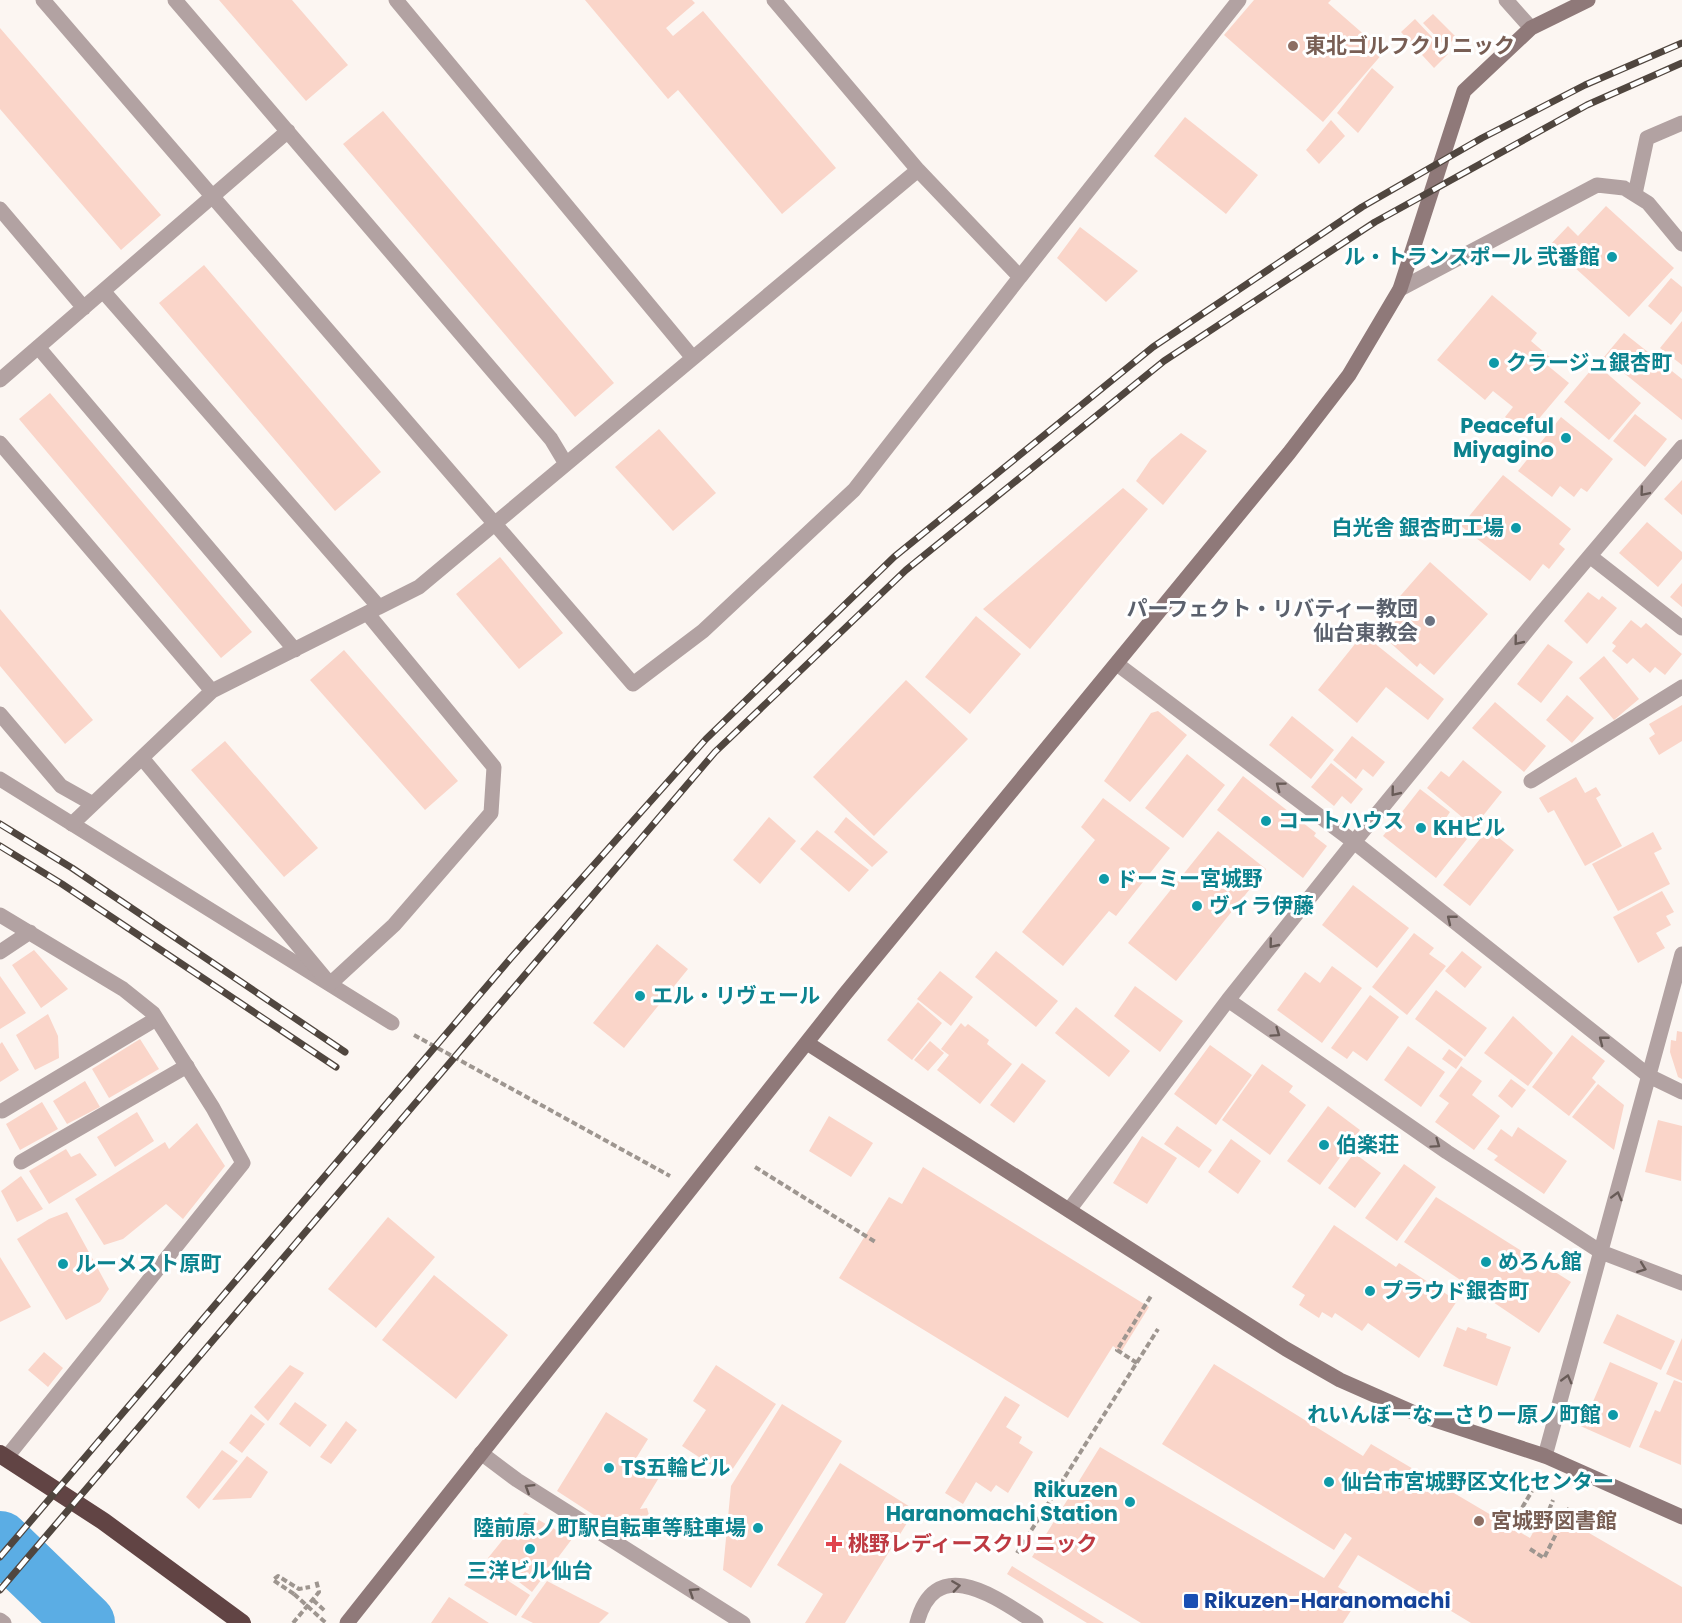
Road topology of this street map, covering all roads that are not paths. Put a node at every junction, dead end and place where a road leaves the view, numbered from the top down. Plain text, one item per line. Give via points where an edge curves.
1 (43, 0) edge
2 (175, 0) edge
3 (396, 0) edge
4 (774, 0) edge
5 (1239, 0) edge
6 (1506, 0) edge
7 (1588, 0) edge
8 (1531, 28) junction
9 (1682, 123) edge
10 (288, 131) junction
11 (918, 170) junction
12 (1635, 194) junction
13 (212, 196) junction
14 (0, 209) edge
15 (1682, 244) edge
16 (1020, 277) junction
17 (1400, 289) junction
18 (103, 291) junction
19 (84, 308) junction
20 (38, 347) junction
21 (693, 358) junction
22 (0, 380) edge
23 (0, 443) edge
24 (1682, 447) edge
25 (566, 464) junction
26 (495, 523) junction
27 (1591, 556) junction
28 (373, 610) junction
29 (1682, 628) edge
30 (295, 650) junction
31 (1117, 664) junction
32 (1682, 687) edge
33 (212, 691) junction
34 (0, 714) edge
35 (142, 758) junction
36 (0, 779) edge
37 (1531, 781) dead end
38 (93, 804) junction
39 (72, 824) junction
40 (1354, 842) junction
41 (0, 915) edge
42 (30, 932) junction
43 (0, 952) edge
44 (1682, 954) edge
45 (330, 984) junction
46 (1228, 1000) junction
47 (156, 1019) junction
48 (392, 1023) road end
49 (807, 1043) junction
50 (187, 1066) junction
51 (1649, 1076) junction
52 (1682, 1092) edge
53 (2, 1111) dead end
54 (21, 1162) dead end
55 (1069, 1210) junction
56 (1601, 1252) junction
57 (1682, 1284) edge
58 (481, 1453) junction
59 (3, 1456) edge
60 (1545, 1456) junction
61 (1682, 1517) edge
62 (0, 1620) edge
63 (4, 1623) edge
64 (242, 1623) edge
65 (347, 1623) edge
66 (743, 1623) edge
67 (917, 1623) edge
68 (1036, 1623) edge

1 - 13 street
2 - 10 street
3 - 21 street
4 - 11 street
5 - 16 street
6 - 8 street
7 - 8 street
8 - 17 street via 1464,91
9 - 12 street via 1647,138
10 - 13 street
10 - 25 street via 551,439
11 - 16 street
11 - 21 street
12 - 15 street via 1648,203
12 - 17 street via 1624,188 1597,185
13 - 18 street
13 - 26 street
14 - 19 street
16 - 26 street via 854,490 703,631 633,684
17 - 31 street via 1349,375
18 - 19 street
18 - 28 street
19 - 20 street
20 - 22 street
20 - 30 street
21 - 25 street
23 - 33 street
24 -> 27 street
25 - 26 street
26 - 28 street via 419,587
27 - 29 street
27 -> 40 street
28 - 30 street
28 - 45 street via 494,767 491,813 394,926
30 - 33 street
40 -> 31 street
31 - 49 street
32 - 37 street
33 - 35 street
34 - 38 street via 61,786
35 - 38 street
35 - 45 street
36 - 39 street
38 - 39 street
39 - 45 street
40 -> 46 street
51 -> 40 street
41 - 42 street
42 - 43 street
42 - 47 street via 123,989
44 - 51 street
45 - 48 street
46 - 55 street
46 -> 56 street via 1447,1152
47 - 50 street
47 - 53 street
49 - 55 street
49 - 58 street
50 - 54 street
50 - 59 street via 243,1163
51 - 52 street
56 -> 51 street
55 - 60 street via 1340,1380 1417,1414
56 -> 57 street
60 -> 56 street
58 - 65 street
66 -> 58 street via 517,1480
59 - 64 highway via 103,1521
60 - 61 street
62 - 63 street
67 -> 68 street via 928,1598 954,1585 982,1590

